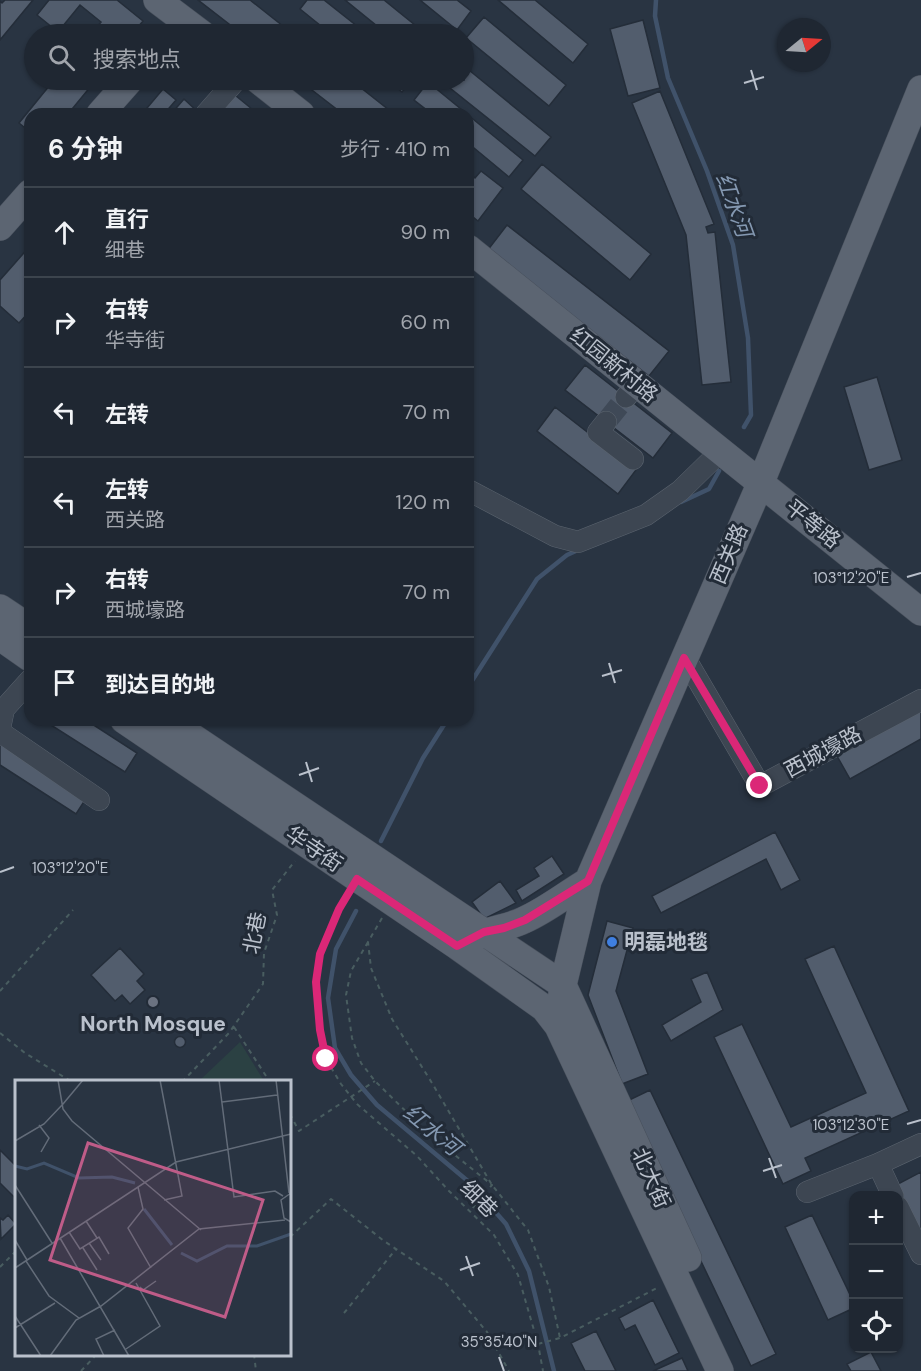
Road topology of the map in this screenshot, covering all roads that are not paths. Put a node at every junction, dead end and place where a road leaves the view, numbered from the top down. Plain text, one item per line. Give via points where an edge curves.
1 (157, 0) edge
2 (180, 24) edge
3 (921, 89) edge
4 (121, 90) edge
5 (227, 90) edge
6 (271, 90) edge
7 (105, 108) edge
8 (211, 108) edge
9 (293, 108) edge
10 (24, 200) edge
11 (0, 227) edge
12 (474, 253) edge
13 (606, 422) dead end
14 (722, 450) junction
15 (633, 459) dead end
16 (761, 482) junction
17 (474, 493) edge
18 (0, 608) edge
19 (921, 612) edge
20 (24, 624) edge
21 (0, 637) edge
22 (24, 654) edge
23 (684, 658) junction
24 (24, 673) edge
25 (24, 687) edge
26 (0, 699) edge
27 (921, 700) edge
28 (133, 726) edge
29 (176, 726) edge
30 (186, 726) edge
31 (0, 730) edge
32 (166, 748) junction
33 (99, 800) dead end
34 (588, 881) junction
35 (484, 932) junction
36 (457, 946) junction
37 (563, 985) junction
38 (558, 1026) junction
39 (921, 1144) edge
40 (878, 1164) junction
41 (891, 1191) edge
42 (807, 1192) dead end
43 (903, 1217) edge
44 (921, 1254) edge
45 (720, 1371) edge
46 (739, 1371) edge

1 - 2 main road
3 - 16 main road, 西关路
4 - 7 main road
5 - 8 street
6 - 9 main road
10 - 11 main road
12 - 14 main road, 红园新村路 via 632,390
13 - 15 street via 598,432
14 - 16 main road, 红园新村路
14 - 17 street via 680,491 645,515 578,542 555,536
16 - 19 main road, 平等路
16 - 23 main road, 西关路
18 - 20 main road
21 - 22 main road
23 - 27 street, 西城壕路 via 760,786
23 - 34 main road, 西关路
24 - 26 street
25 - 31 street via 4,709
28 - 32 main road, 华寺街
29 - 35 main road, 华寺街
30 - 32 street
31 - 33 street
32 - 36 main road, 华寺街
34 - 35 main road via 525,920
34 - 37 main road, 西关路
35 - 36 main road
35 - 37 main road, 华寺街
36 - 38 main road, 华寺街 via 544,1008
37 - 38 main road, 西关路
37 - 46 main road, 北大街
38 - 45 main road, 北大街
39 - 40 street
40 - 41 street
40 - 42 street
43 - 44 street

